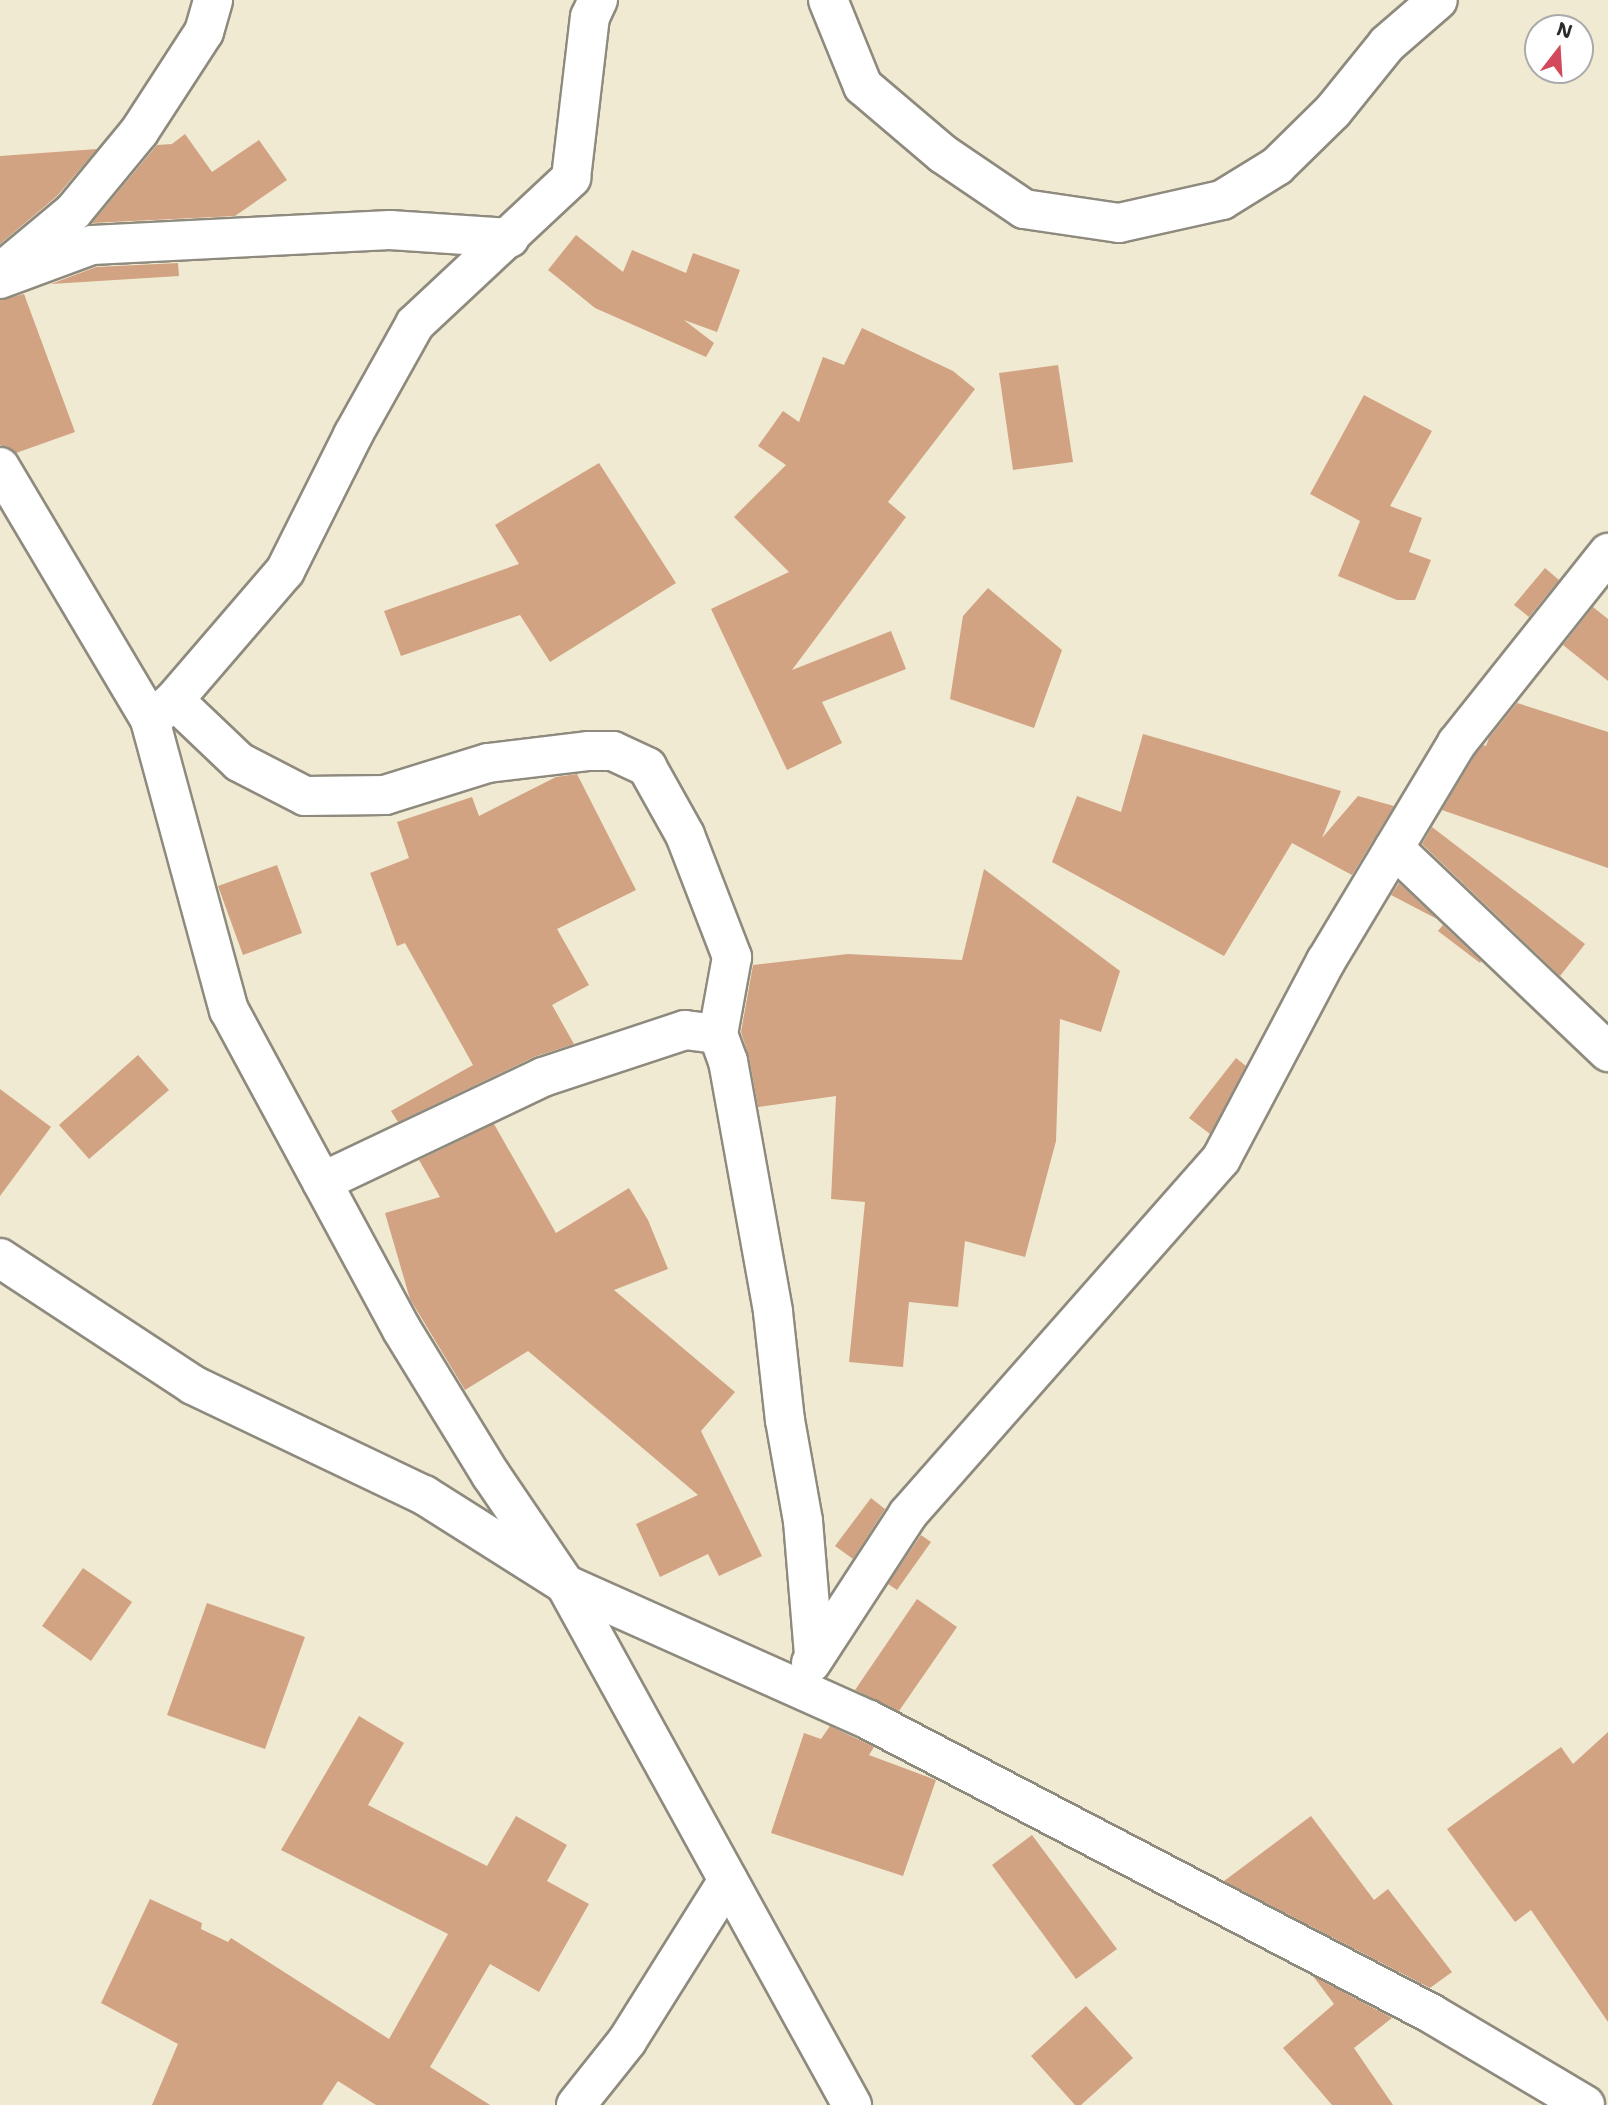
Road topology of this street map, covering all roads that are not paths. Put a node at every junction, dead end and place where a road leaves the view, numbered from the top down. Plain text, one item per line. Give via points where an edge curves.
1 (213, 0) edge
2 (598, 0) edge
3 (828, 0) edge
4 (1438, 0) edge
5 (510, 238) junction
6 (0, 272) edge
7 (0, 279) edge
8 (0, 467) edge
9 (1608, 553) edge
10 (162, 710) junction
11 (1394, 848) junction
12 (718, 1034) junction
13 (1608, 1052) edge
14 (322, 1182) junction
15 (0, 1258) edge
16 (565, 1584) junction
17 (814, 1654) junction
18 (800, 1691) junction
19 (728, 1880) junction
20 (576, 2105) edge
21 (852, 2105) edge
22 (1585, 2105) edge

1 - 6 street via 204,32 139,132 73,212
2 - 5 street via 590,17 570,178
3 - 4 street via 863,86 943,154 1024,209 1119,223 1222,200 1277,166 1333,111 1387,44
5 - 7 street via 390,230 92,245
5 - 10 street via 415,324 285,571
8 - 10 street
9 - 11 street via 1457,743
10 - 12 street via 239,762 306,796 385,795 488,763 589,751 613,751 647,767 685,835 732,957
10 - 14 street via 229,1010
11 - 13 street
11 - 17 street via 1326,961 1221,1159 908,1514
12 - 14 street via 685,1030 544,1077
12 - 17 street via 727,1061 773,1312 803,1521
14 - 16 street via 402,1331
15 - 16 street via 193,1385 424,1495
16 - 18 street
16 - 19 street
17 - 18 street
18 - 22 street via 869,1720 1432,2014
19 - 20 street via 627,2041
19 - 21 street

